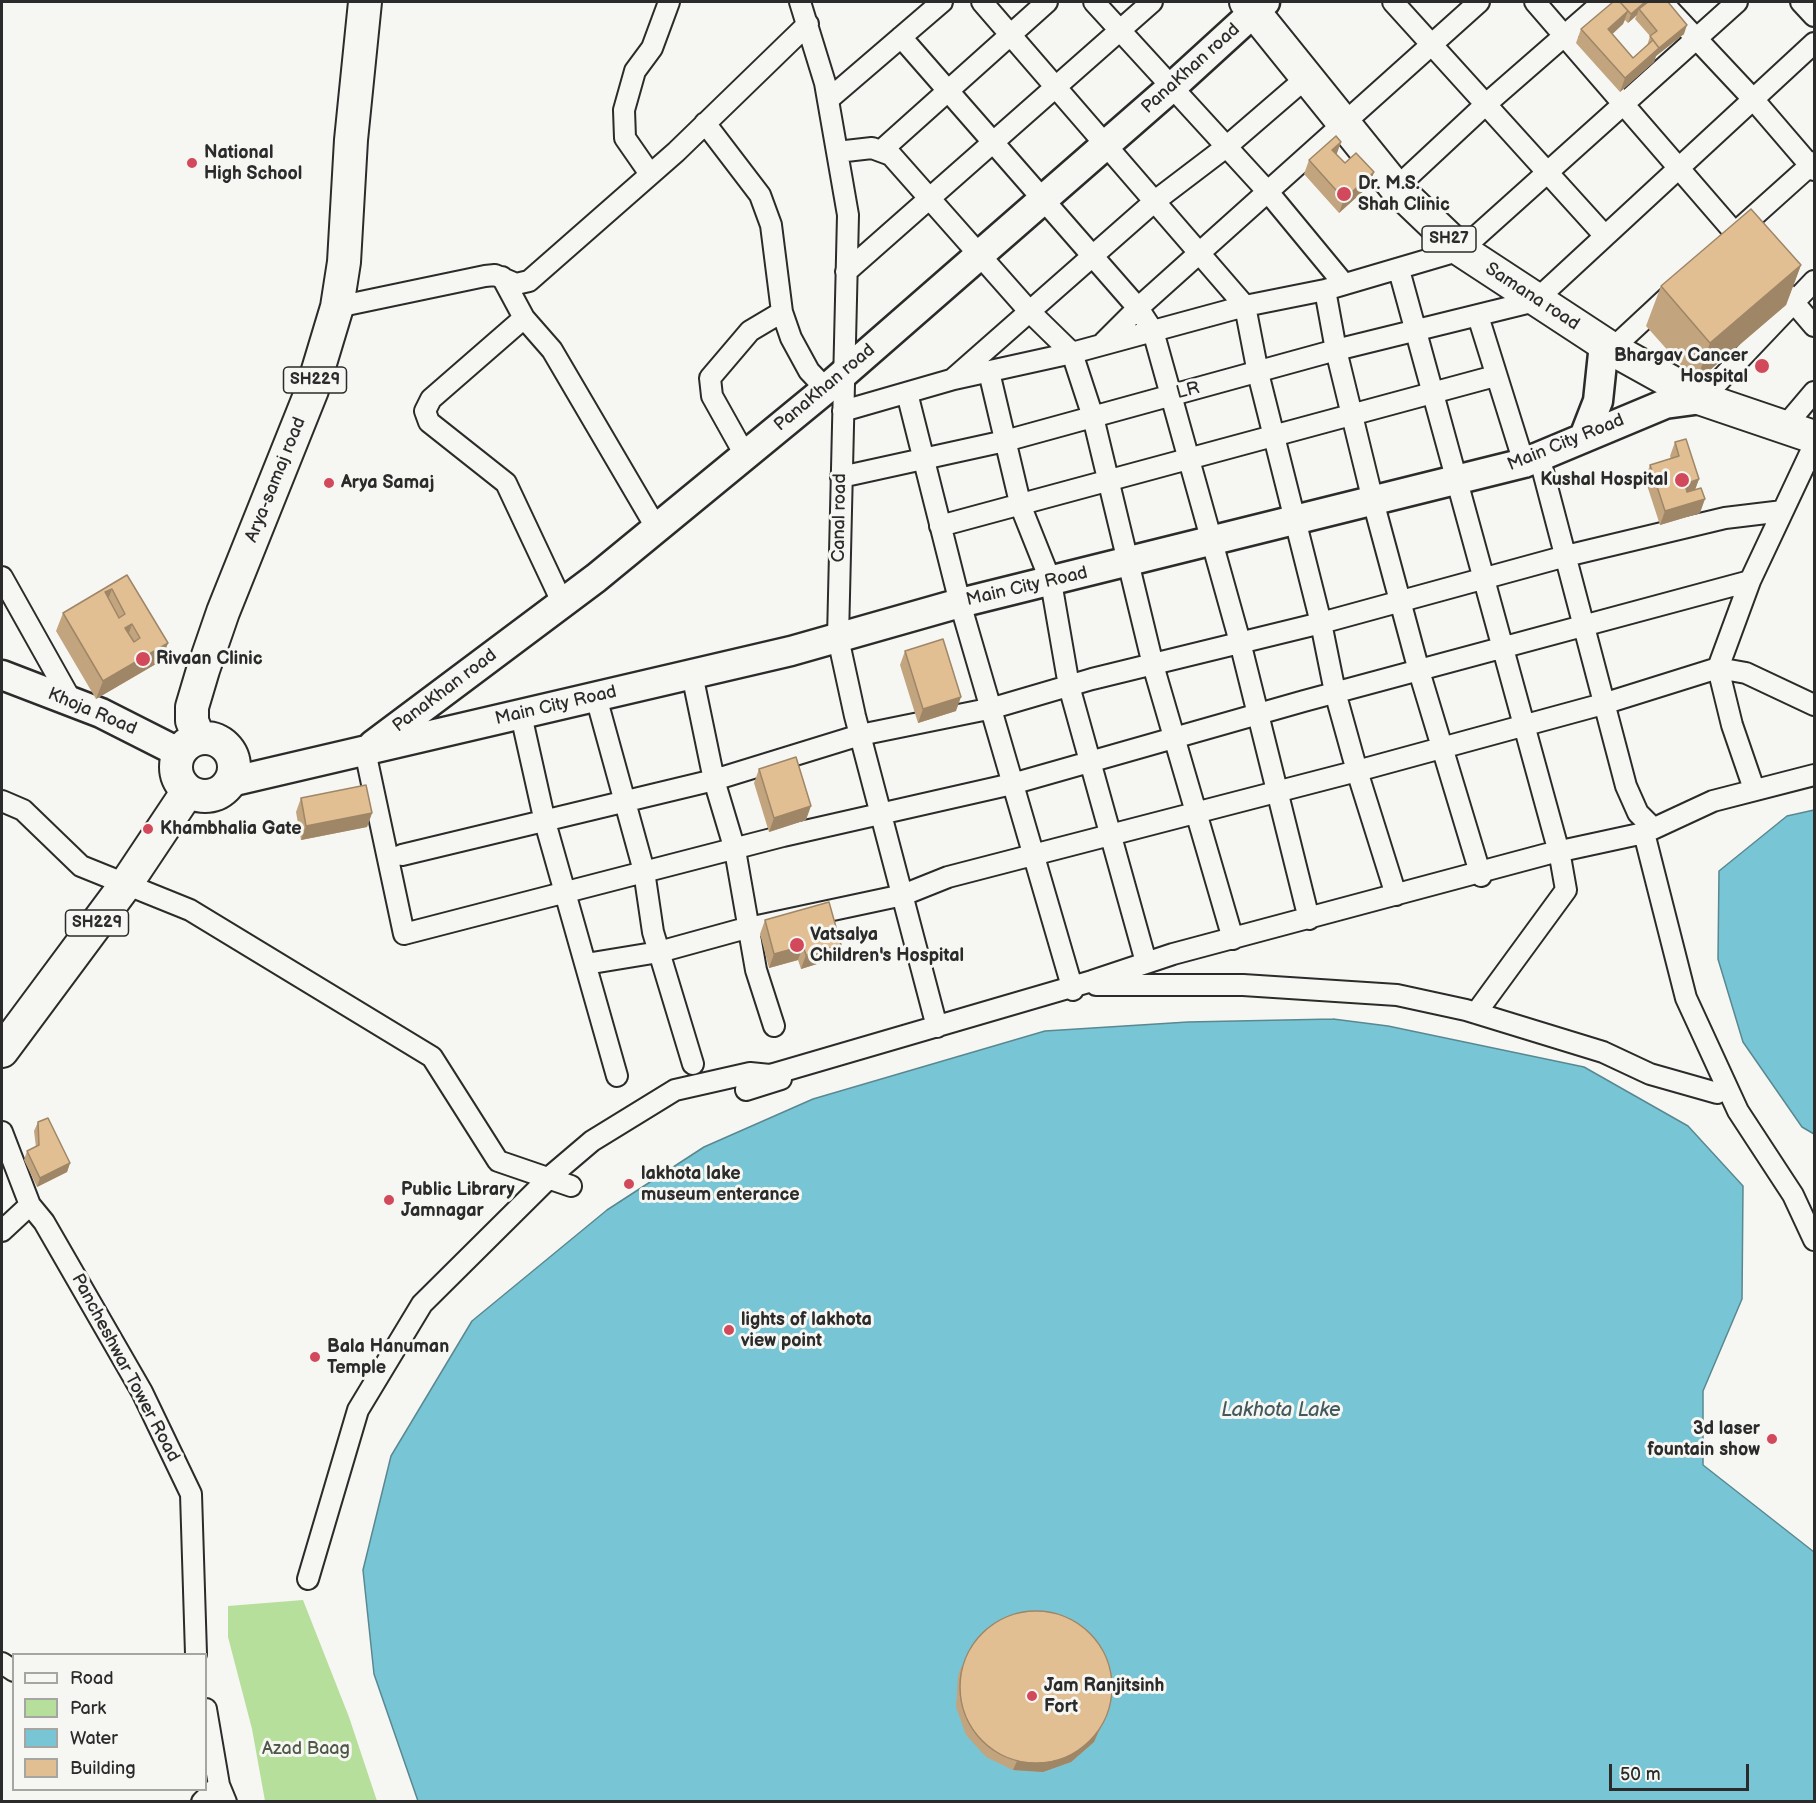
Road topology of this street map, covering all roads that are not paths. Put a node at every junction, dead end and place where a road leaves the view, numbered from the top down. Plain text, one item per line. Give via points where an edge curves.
1 (365, 2) edge
2 (669, 2) edge
3 (800, 2) edge
4 (942, 2) edge
5 (982, 2) edge
6 (1047, 2) edge
7 (1094, 2) edge
8 (1152, 2) edge
9 (1393, 2) edge
10 (1479, 2) edge
11 (1535, 2) edge
12 (1603, 2) edge
13 (1662, 2) edge
14 (1737, 2) edge
15 (1801, 2) edge
16 (1255, 5) edge
17 (1815, 16) edge
18 (808, 24) junction
19 (1119, 30) junction
20 (1010, 34) junction
21 (1564, 35) junction
22 (901, 37) junction
23 (1697, 37) junction
24 (1815, 43) edge
25 (1431, 45) junction
26 (1306, 78) junction
27 (1173, 86) junction
28 (949, 88) junction
29 (1056, 88) junction
30 (829, 99) junction
31 (1753, 99) junction
32 (1623, 103) junction
33 (1485, 105) junction
34 (705, 123) junction
35 (1341, 124) junction
36 (994, 142) junction
37 (1106, 144) junction
38 (1226, 147) junction
39 (883, 149) junction
40 (837, 152) junction
41 (1678, 166) junction
42 (1813, 166) edge
43 (1546, 172) junction
44 (650, 174) junction
45 (1396, 189) junction
46 (1268, 192) junction
47 (929, 197) junction
48 (1044, 199) junction
49 (1155, 201) junction
50 (1735, 234) junction
51 (1605, 236) junction
52 (1719, 249) edge
53 (1461, 250) junction
54 (1200, 252) junction
55 (981, 254) junction
56 (1092, 257) junction
57 (1399, 270) junction
58 (846, 272) junction
59 (502, 277) junction
60 (1686, 280) edge
61 (1815, 281) edge
62 (1344, 284) junction
63 (1325, 290) junction
64 (1535, 301) junction
65 (1793, 302) junction
66 (1245, 306) junction
67 (337, 307) junction
68 (1138, 308) junction
69 (782, 312) junction
70 (1030, 312) junction
71 (1478, 316) junction
72 (525, 318) junction
73 (1815, 326) edge
74 (1416, 330) junction
75 (1153, 331) junction
76 (1103, 342) junction
77 (1608, 347) junction
78 (1336, 350) junction
79 (1072, 353) junction
80 (989, 372) junction
81 (1258, 373) junction
82 (1495, 376) junction
83 (954, 379) junction
84 (836, 380) junction
85 (1815, 392) edge
86 (907, 393) junction
87 (1433, 393) junction
88 (1171, 395) junction
89 (1702, 399) junction
90 (843, 411) junction
91 (1352, 415) junction
92 (1093, 417) junction
93 (1800, 431) edge
94 (1274, 436) junction
95 (1584, 437) junction
96 (1005, 441) junction
97 (1815, 445) edge
98 (746, 455) junction
99 (923, 457) junction
100 (1189, 459) junction
101 (1532, 460) junction
102 (841, 477) junction
103 (1108, 481) junction
104 (1455, 481) junction
105 (1373, 501) junction
106 (1021, 507) junction
107 (1783, 511) junction
108 (1295, 521) junction
109 (940, 526) junction
110 (657, 529) junction
111 (1211, 542) junction
112 (1566, 556) junction
113 (1127, 563) junction
114 (2, 577) edge
115 (1483, 579) junction
116 (1750, 581) junction
117 (1051, 582) junction
118 (562, 602) junction
119 (1400, 602) junction
120 (960, 603) junction
121 (1321, 623) junction
122 (1586, 627) junction
123 (838, 638) junction
124 (1240, 642) junction
125 (1503, 649) junction
126 (1153, 664) junction
127 (1718, 668) junction
128 (1419, 671) junction
129 (692, 674) junction
130 (2, 675) edge
131 (1069, 686) junction
132 (1335, 692) junction
133 (596, 697) junction
134 (72, 702) junction
135 (1603, 704) junction
136 (1815, 705) edge
137 (993, 708) junction
138 (521, 715) junction
139 (1258, 715) junction
140 (1523, 725) junction
141 (860, 735) junction
142 (1174, 738) junction
143 (190, 746) junction
144 (1442, 747) junction
145 (365, 752) junction
146 (1092, 762) junction
147 (1357, 771) junction
148 (1815, 775) edge
149 (714, 780) junction
150 (230, 782) junction
151 (1012, 784) junction
152 (1754, 789) junction
153 (188, 791) junction
154 (1278, 792) junction
155 (623, 800) junction
156 (2, 801) edge
157 (881, 813) junction
158 (1195, 814) junction
159 (545, 822) junction
160 (1649, 830) junction
161 (1111, 835) junction
162 (735, 850) junction
163 (1559, 854) junction
164 (402, 855) dead end
165 (1033, 855) junction
166 (644, 871) junction
167 (1481, 874) junction
168 (126, 884) junction
169 (565, 891) junction
170 (903, 895) junction
171 (1396, 895) junction
172 (1308, 918) junction
173 (750, 927) junction
174 (1233, 939) junction
175 (659, 952) junction
176 (1146, 962) junction
177 (586, 964) junction
178 (1073, 989) junction
179 (1476, 1013) junction
180 (774, 1026) dead end
181 (937, 1027) junction
182 (2, 1051) edge
183 (693, 1064) dead end
184 (617, 1076) dead end
185 (746, 1090) dead end
186 (1717, 1093) dead end
187 (2, 1132) edge
188 (549, 1178) junction
189 (571, 1186) dead end
190 (30, 1205) junction
191 (2, 1231) edge
192 (1815, 1240) edge
193 (308, 1579) dead end
194 (196, 1653) edge
195 (207, 1713) edge
196 (222, 1793) edge
197 (202, 1802) edge

1 - 67 main road, Arya-samaj road / SH229
2 - 44 street via 652,48 635,71 624,110 625,138
3 - 18 street, Canal road
4 - 22 street
5 - 20 street
6 - 20 street
7 - 19 street
8 - 19 street
9 - 25 street
10 - 25 street
11 - 21 street
12 - 21 street
13 - 23 street
14 - 23 street
15 - 17 street
16 - 26 main road, Samana road / SH27
16 - 27 street, PanaKhan road
18 - 30 street, Canal road
18 - 34 street
19 - 27 street
19 - 29 street
20 - 28 street
20 - 29 street
21 - 32 street
21 - 33 street
22 - 28 street
22 - 30 street
23 - 31 street
23 - 32 street
24 - 31 street
25 - 33 street
25 - 35 street
26 - 35 main road, Samana road / SH27
26 - 38 street
27 - 37 street, PanaKhan road
27 - 38 street
28 - 36 street
28 - 39 street
29 - 36 street
29 - 37 street
30 - 40 street, Canal road
31 - 41 street
31 - 42 street
32 - 41 street
32 - 43 street
33 - 43 street
33 - 45 street
34 - 44 street
34 - 69 street via 751,182 766,209
35 - 45 main road, Samana road / SH27
35 - 46 street
36 - 47 street
36 - 48 street
37 - 48 street, PanaKhan road
37 - 49 street
38 - 46 street
38 - 49 street
39 - 40 street
39 - 47 street
40 - 58 street, Canal road via 848,215
41 - 50 street
41 - 51 street
42 - 50 street
43 - 51 street
43 - 53 street
44 - 59 street via 529,281 516,284
45 - 53 main road, Samana road / SH27
46 - 54 street
46 - 62 street
47 - 55 street
47 - 58 street
48 - 55 street, PanaKhan road
48 - 56 street
49 - 54 street
49 - 56 street
50 - 52 street
50 - 65 street
51 - 64 street
53 - 57 street
53 - 64 main road, Samana road / SH27
54 - 66 street
54 - 68 street
55 - 70 street
55 - 84 street, PanaKhan road
56 - 68 street
56 - 70 street
57 - 62 street
57 - 74 street
58 - 84 street, Canal road
59 - 67 street via 486,276
59 - 72 street
60 - 77 street
61 - 65 street
62 - 63 street
63 - 66 street
63 - 78 street
64 - 71 street, LR
64 - 77 main road, Samana road / SH27
65 - 73 street
65 - 89 street
66 - 75 street
66 - 81 street
67 - 143 main road, Arya-samaj road / SH229 via 312,390 203,670 192,707
68 - 75 street
68 - 76 street
69 - 84 street via 799,356
69 - 98 street via 750,331 710,378 719,411
70 - 79 street
70 - 83 street
71 - 74 street, LR
71 - 82 street
72 - 110 street via 552,350
72 - 118 street via 431,399 425,411 429,422 506,483
74 - 78 street, LR
74 - 87 street
75 - 76 street
75 - 88 street
76 - 79 street
77 - 89 main road, Samana road / SH27
77 - 95 street via 1598,401
78 - 81 street, LR
78 - 91 street
79 - 80 street
79 - 92 street
80 - 83 street
80 - 96 street
81 - 88 street, LR
81 - 94 street
82 - 87 street
82 - 101 street
83 - 86 street
84 - 90 street, Canal road
84 - 98 street, PanaKhan road
85 - 93 street
86 - 90 street
86 - 99 street
87 - 91 street
87 - 104 street
88 - 92 street, LR
88 - 100 street
89 - 93 main road, Main City Road / SH27
89 - 95 street, Main City Road via 1665,404
90 - 102 street, Canal road
91 - 94 street
91 - 105 street
92 - 96 street, LR
92 - 103 street
94 - 100 street
94 - 108 street
95 - 101 street, Main City Road
96 - 99 street, LR
96 - 106 street
97 - 107 street
98 - 110 street, PanaKhan road
99 - 102 street, LR
99 - 109 street
100 - 103 street
100 - 111 street
101 - 104 street, Main City Road
101 - 112 street
102 - 123 street, Canal road
103 - 106 street
103 - 113 street
104 - 105 street, Main City Road
104 - 115 street
105 - 108 street, Main City Road
105 - 119 street
106 - 109 street
106 - 117 street
107 - 112 street via 1725,518
107 - 116 street
108 - 111 street, Main City Road
108 - 121 street
109 - 120 street
110 - 118 street, PanaKhan road
111 - 113 street, Main City Road
111 - 124 street
112 - 115 street
112 - 122 street
113 - 117 street, Main City Road
113 - 126 street
114 - 134 street
115 - 119 street
115 - 125 street
116 - 122 street
116 - 127 street
117 - 120 street, Main City Road
117 - 131 street
118 - 145 street, PanaKhan road
119 - 121 street
119 - 128 street
120 - 123 street, Main City Road
120 - 137 street
121 - 124 street
121 - 132 street
122 - 125 street
122 - 135 street
123 - 129 street, Main City Road
123 - 141 street, Canal road
124 - 126 street
124 - 139 street
125 - 128 street
125 - 140 street
126 - 131 street
126 - 142 street
127 - 135 street
127 - 136 street via 1746,673
127 - 152 street
128 - 132 street
128 - 144 street
129 - 133 street, Main City Road
129 - 149 street
130 - 134 street, Khoja Road
131 - 137 street
131 - 146 street
132 - 139 street
132 - 147 street
133 - 138 street, Main City Road
133 - 155 street
134 - 143 street, Khoja Road
135 - 140 street
135 - 160 street via 1632,802
137 - 141 street
137 - 151 street
138 - 145 street, Main City Road
138 - 159 street
139 - 142 street
139 - 154 street
140 - 144 street
140 - 163 street
141 - 149 street
141 - 157 street, Canal road
142 - 146 street
142 - 158 street
143 - 150 main road via 218,741 232,754 235,764
143 - 153 main road via 176,765 177,775
144 - 147 street
144 - 167 street
145 - 150 street, Main City Road
145 - 169 street via 404,934
146 - 151 street
146 - 161 street
147 - 154 street
147 - 171 street
148 - 152 street
149 - 155 street
149 - 162 street
150 - 153 main road via 215,795
151 - 157 street
151 - 165 street
152 - 160 street via 1713,801
153 - 168 main road, SH229
154 - 158 street
154 - 172 street
155 - 159 street
155 - 166 street
156 - 168 street via 23,810 81,866
157 - 162 street
157 - 170 street, Canal road
158 - 161 street
158 - 174 street
159 - 164 street
159 - 169 street
160 - 163 street
160 - 192 street via 1686,998 1738,1111 1793,1195
161 - 165 street
161 - 176 street
162 - 166 street
162 - 173 street
163 - 167 street
163 - 179 street via 1566,890
165 - 170 street via 948,877
165 - 178 street
166 - 169 street
166 - 175 street
167 - 171 street
168 - 182 main road, SH229
168 - 188 street via 190,910 432,1057 498,1161
169 - 177 street
170 - 173 street
170 - 181 street, Canal road
171 - 172 street
172 - 174 street
173 - 175 street
173 - 180 street via 756,970
174 - 176 street
175 - 177 street
175 - 183 street
176 - 178 street
177 - 184 street
178 - 179 street via 1090,985 1243,985 1397,995
178 - 181 street
179 - 186 street via 1603,1052 1650,1074
181 - 185 street
181 - 188 street via 770,1075 750,1072 675,1090 592,1141
187 - 190 street, Pancheshwar Tower Road
188 - 189 street
188 - 193 street via 422,1305 358,1410
190 - 191 street
190 - 194 street, Pancheshwar Tower Road via 44,1222 142,1392 191,1494
195 - 196 street
196 - 197 street

